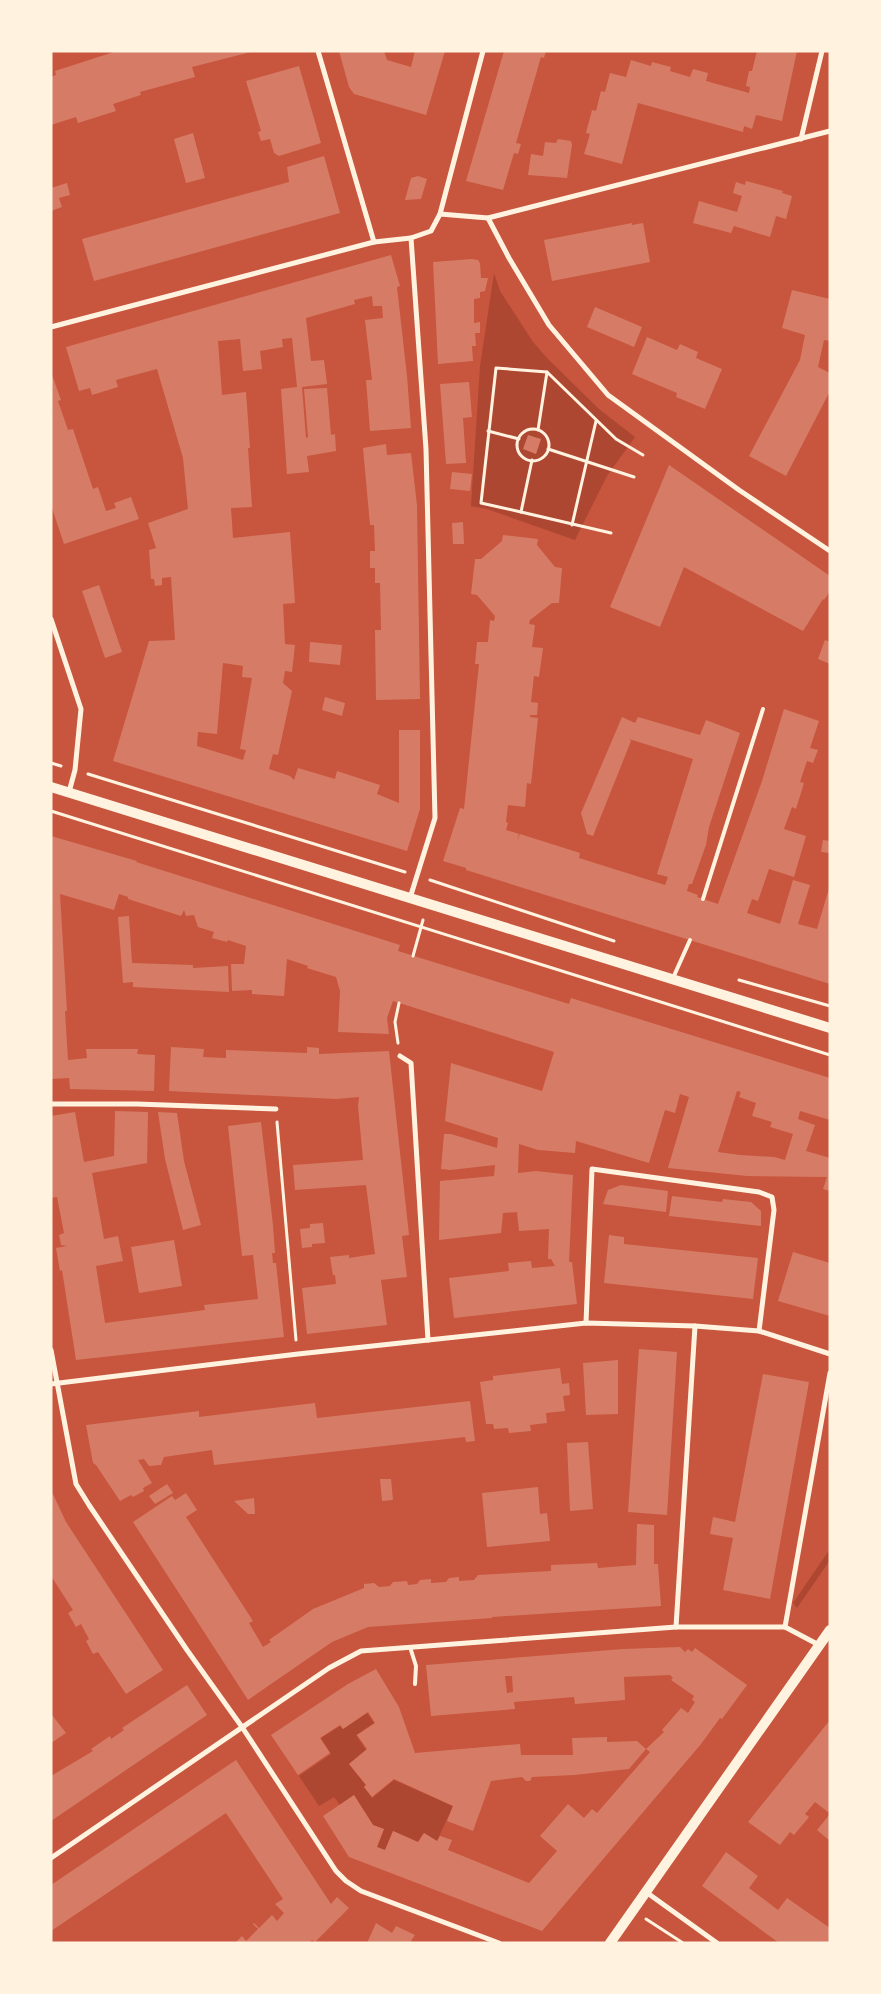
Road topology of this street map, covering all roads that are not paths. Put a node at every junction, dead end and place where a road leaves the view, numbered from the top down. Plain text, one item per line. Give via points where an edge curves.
1 (318, 51) edge
2 (482, 51) edge
3 (822, 51) edge
4 (830, 131) edge
5 (801, 139) junction
6 (440, 214) junction
7 (488, 218) junction
8 (411, 238) junction
9 (374, 242) junction
10 (51, 328) edge
11 (830, 551) edge
12 (51, 620) edge
13 (763, 709) dead end
14 (51, 787) edge
15 (69, 792) junction
16 (410, 898) junction
17 (703, 899) dead end
18 (690, 940) dead end
19 (673, 980) junction
20 (830, 1028) edge
21 (400, 1056) road end
22 (51, 1104) edge
23 (276, 1109) road end
24 (586, 1323) junction
25 (695, 1326) junction
26 (759, 1331) junction
27 (428, 1340) junction
28 (51, 1350) edge
29 (830, 1354) edge
30 (830, 1373) edge
31 (54, 1384) edge
32 (676, 1627) junction
33 (785, 1627) junction
34 (830, 1630) edge
35 (820, 1645) junction
36 (410, 1648) junction
37 (415, 1684) dead end
38 (242, 1727) junction
39 (51, 1858) edge
40 (646, 1892) junction
41 (499, 1943) edge
42 (610, 1943) edge
43 (717, 1943) edge

1 - 9 street
2 - 6 street
3 - 5 street
4 - 5 street
5 - 7 street
6 - 7 street
6 - 8 street via 431,231
7 - 11 street via 549,325 608,394 738,490
8 - 9 street
8 - 16 street via 426,449 435,818
9 - 10 street
12 - 15 street via 81,709 75,770
13 - 17 lane
14 - 15 main road
15 - 16 main road
16 - 19 main road
18 - 19 lane
19 - 20 main road
21 - 27 street via 411,1063
22 - 23 street
24 - 25 street
24 - 26 street via 592,1169 759,1192 772,1197 774,1210
24 - 27 street
25 - 26 street
25 - 32 street
26 - 29 street
27 - 31 street
28 - 31 street
30 - 33 street
31 - 38 street via 76,1484
32 - 33 street
32 - 36 street
33 - 35 street
34 - 35 main road
35 - 40 main road
36 - 37 lane via 416,1666
36 - 38 street via 361,1651 329,1668
38 - 39 street
38 - 41 street via 336,1871 346,1881 361,1891
40 - 42 main road
40 - 43 street

